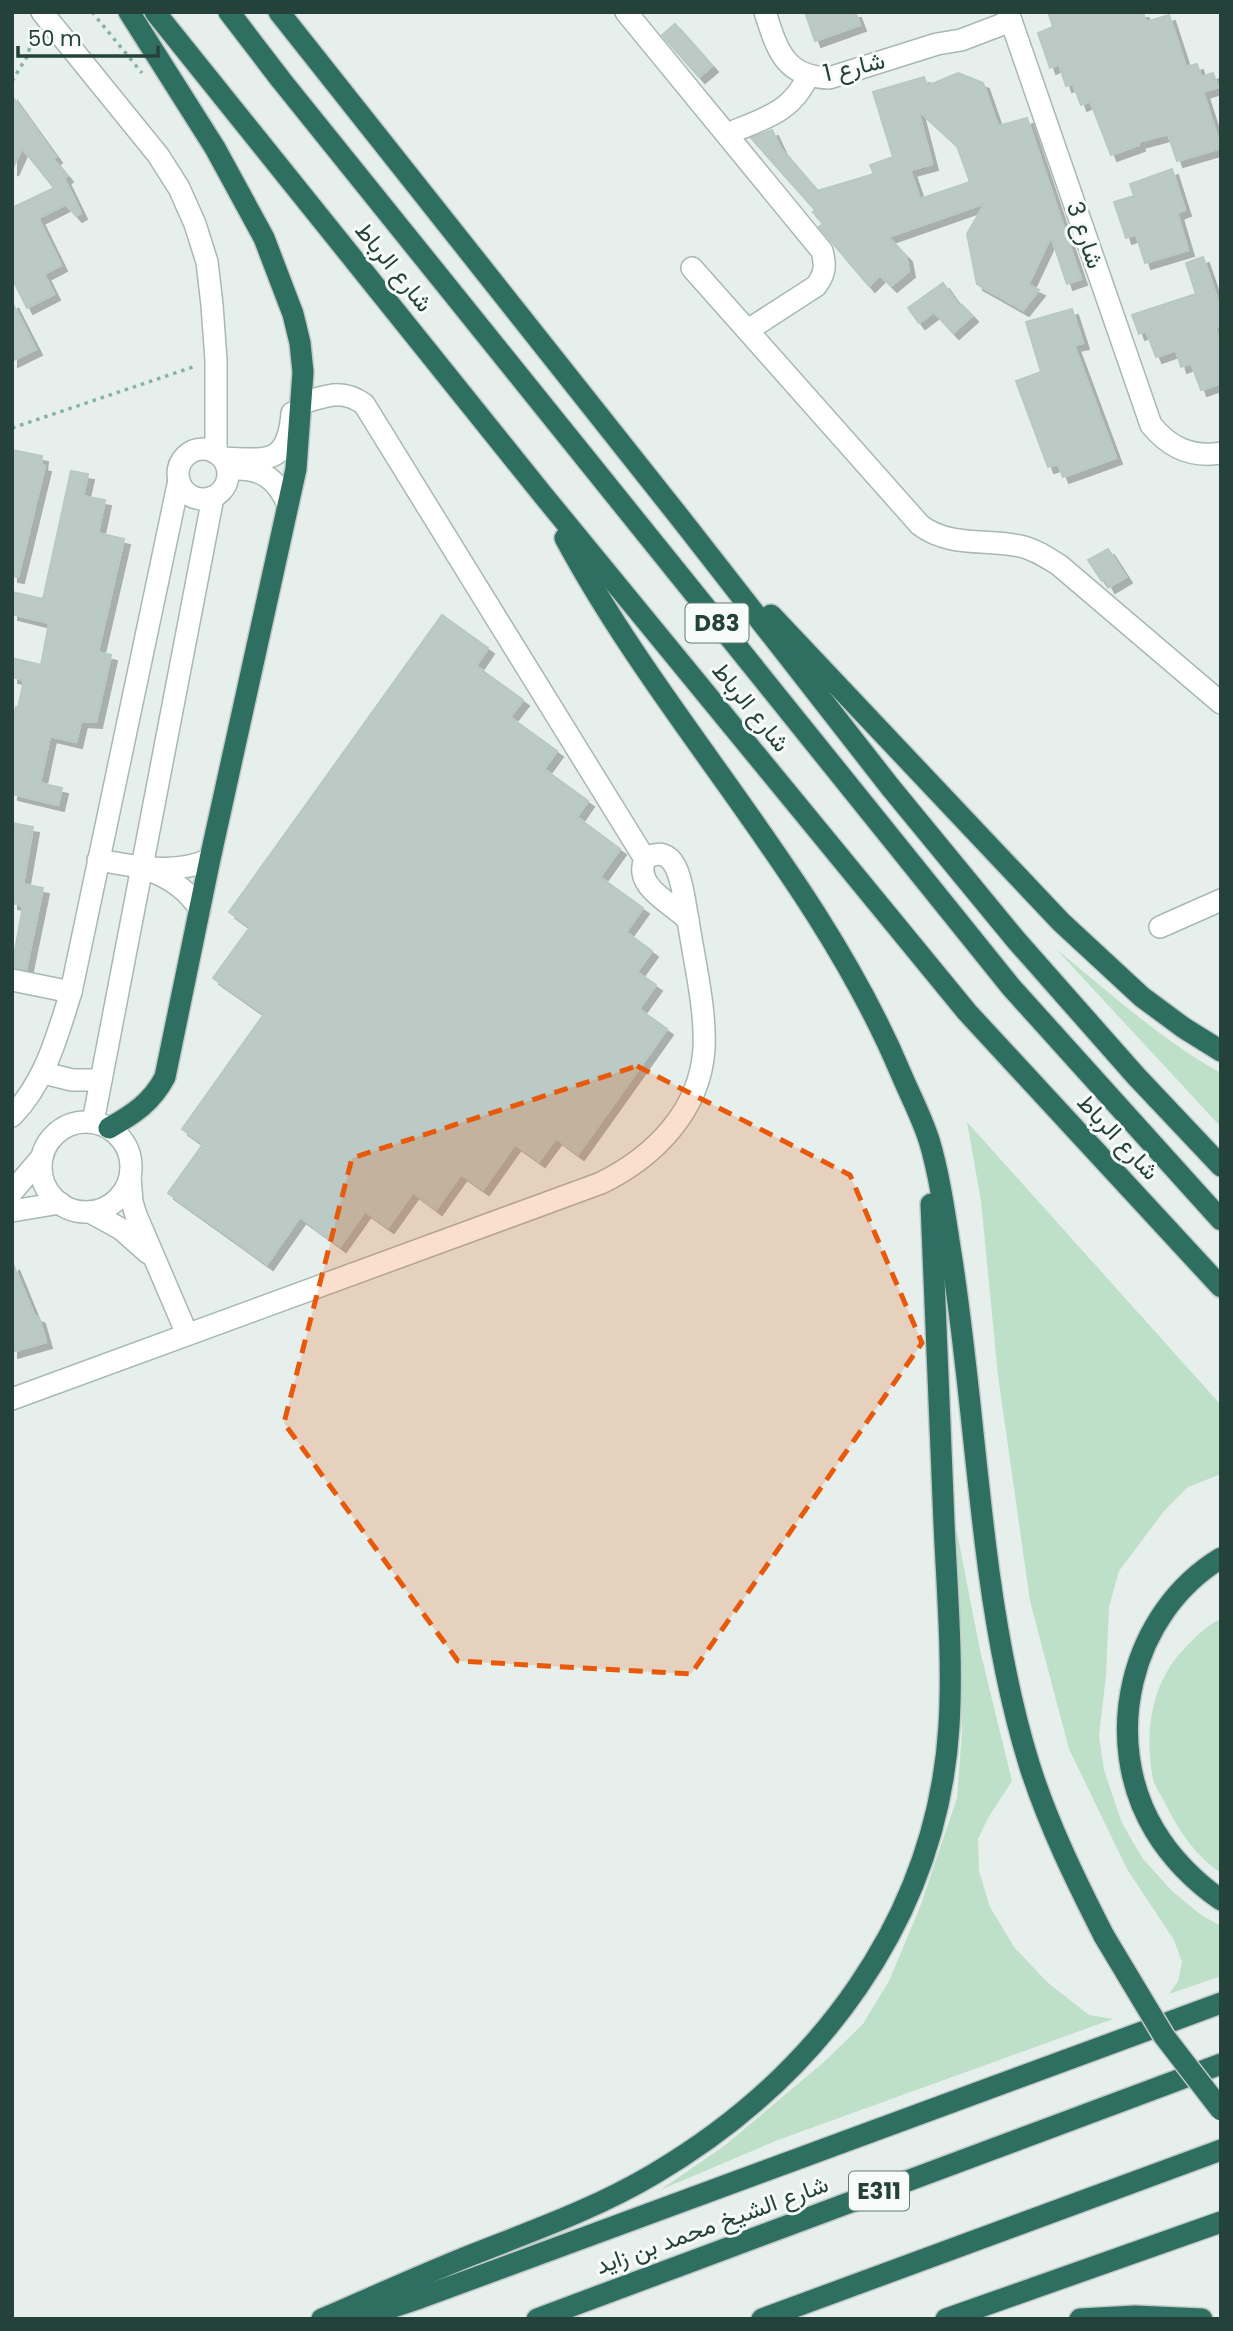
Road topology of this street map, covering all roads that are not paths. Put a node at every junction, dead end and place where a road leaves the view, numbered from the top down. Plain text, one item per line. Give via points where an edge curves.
1 (129, 12) edge
2 (155, 12) edge
3 (229, 12) edge
4 (279, 12) edge
5 (626, 12) edge
6 (765, 12) edge
7 (1007, 15) edge
8 (38, 18) edge
9 (808, 76) junction
10 (727, 134) junction
11 (692, 268) dead end
12 (748, 330) junction
13 (303, 372) junction
14 (302, 403) junction
15 (1221, 453) edge
16 (222, 460) junction
17 (179, 480) junction
18 (543, 495) junction
19 (213, 497) junction
20 (288, 505) junction
21 (681, 519) junction
22 (151, 618) junction
23 (189, 624) junction
24 (1221, 703) edge
25 (210, 859) junction
26 (645, 859) junction
27 (98, 860) junction
28 (142, 867) junction
29 (1221, 900) edge
30 (200, 909) junction
31 (688, 920) junction
32 (1160, 927) dead end
33 (12, 980) edge
34 (71, 992) junction
35 (1221, 1051) edge
36 (44, 1073) junction
37 (101, 1080) junction
38 (12, 1116) edge
39 (101, 1125) junction
40 (929, 1139) junction
41 (42, 1157) junction
42 (1221, 1166) edge
43 (130, 1177) junction
44 (12, 1192) edge
45 (60, 1203) junction
46 (12, 1210) edge
47 (90, 1212) junction
48 (1221, 1220) edge
49 (158, 1264) junction
50 (1221, 1287) edge
51 (187, 1334) junction
52 (12, 1399) edge
53 (1221, 1558) edge
54 (1221, 1900) edge
55 (1221, 2003) edge
56 (1221, 2064) edge
57 (1221, 2110) edge
58 (1221, 2150) edge
59 (1221, 2222) edge
60 (322, 2319) edge
61 (357, 2319) edge
62 (537, 2319) edge
63 (762, 2319) edge
64 (946, 2319) edge
65 (1080, 2319) edge
66 (1202, 2319) edge

1 - 13 highway via 215,148 264,238 293,314
2 - 18 highway, شارع الرباط / D83
3 - 48 highway, شارع الرباط / D83 via 1011,987
4 - 21 highway
5 - 10 street
6 - 9 street, شارع 1 via 783,57
7 - 9 street, شارع 1 via 961,40 829,78
7 - 15 street, شارع 3 via 1151,425 1162,438 1189,453
8 - 16 street via 158,155 195,224 207,262
9 - 10 street via 785,108
10 - 12 street via 822,251 825,264 816,286
11 - 12 street
12 - 24 street via 920,525 944,538 1023,546 1041,554
13 - 14 highway
13 - 16 street via 295,382 290,436 282,449 261,459
14 - 20 highway
14 - 26 street via 339,393 365,404
16 - 17 street via 209,449 192,451 180,463
16 - 19 street via 225,486
16 - 20 street via 271,478
17 - 19 street via 196,498
17 - 22 street
18 - 40 highway via 619,629 835,945 878,1022
18 - 50 highway, شارع الرباط / D83 via 967,1012
19 - 23 street
20 - 25 highway
21 - 35 highway via 1061,922 1142,997
21 - 42 highway via 1016,940
22 - 23 street
22 - 27 street
23 - 28 street
25 - 28 street via 190,867
25 - 30 highway
26 - 31 street via 645,882
26 - 31 street via 663,854 671,859
27 - 28 street
27 - 34 street
28 - 30 street via 173,881
28 - 37 street
29 - 32 street
30 - 39 highway via 165,1077 135,1114
31 - 51 street via 704,1049 684,1112 645,1156 601,1183
33 - 34 street
34 - 36 street
36 - 37 street via 72,1080
36 - 38 street
37 - 39 street
39 - 41 street via 76,1122 61,1129
39 - 43 street via 120,1137 128,1149
40 - 57 highway, bridge via 960,1314 1001,1650 1031,1768 1052,1826 1104,1936 1164,2036
40 - 60 highway via 949,1728 928,1840 885,1944 822,2036 761,2097 692,2150 577,2214
41 - 44 street
41 - 45 street via 48,1191
43 - 47 street via 116,1201
43 - 49 street via 136,1214
45 - 46 street
45 - 47 street
47 - 49 street via 121,1229
49 - 51 street
51 - 52 street
53 - 54 highway via 1178,1593 1151,1631 1133,1679 1127,1730 1134,1781 1154,1829 1184,1870
55 - 61 highway
56 - 62 highway, شارع الشيخ محمد بن زايد / E311
58 - 63 highway
59 - 64 highway
65 - 66 highway

